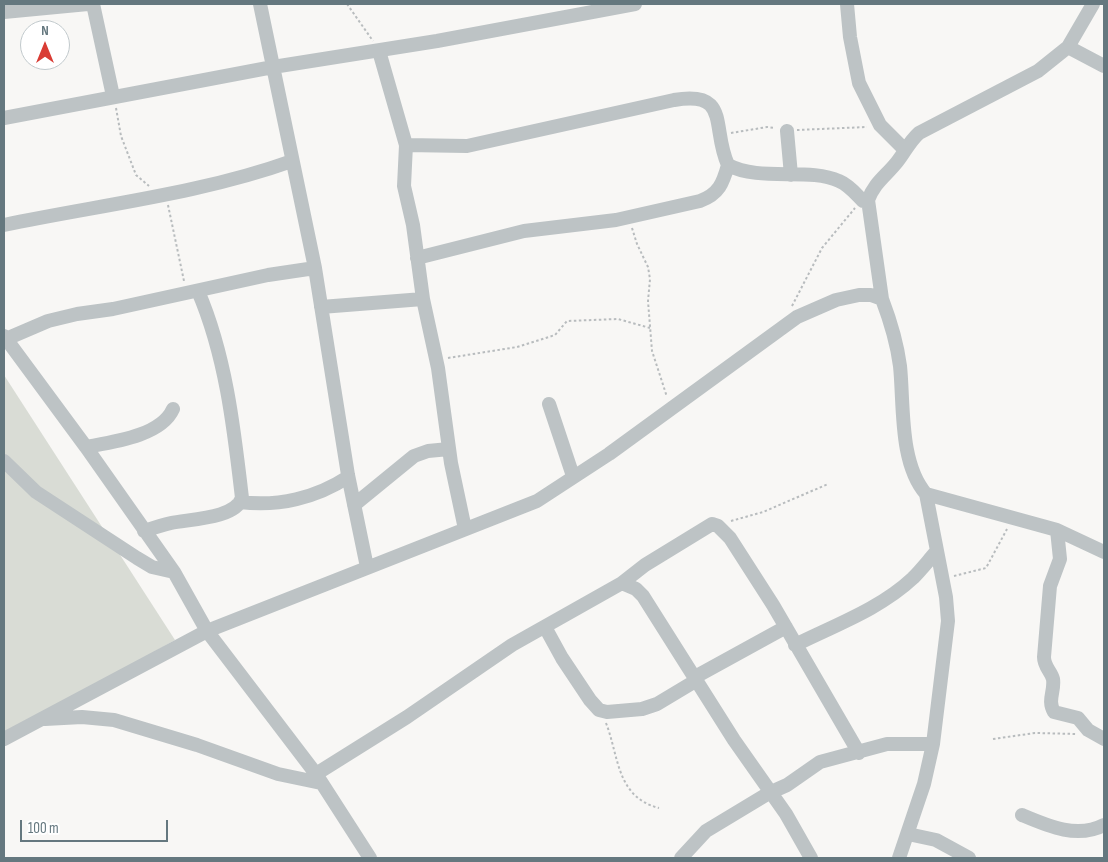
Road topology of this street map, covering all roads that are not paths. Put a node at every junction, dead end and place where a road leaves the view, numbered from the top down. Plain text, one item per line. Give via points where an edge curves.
1 (88, 4) edge
2 (93, 4) edge
3 (260, 4) edge
4 (635, 4) edge
5 (1093, 4) edge
6 (850, 6) edge
7 (4, 12) edge
8 (1068, 47) junction
9 (379, 51) junction
10 (1104, 66) edge
11 (273, 67) junction
12 (114, 96) junction
13 (4, 118) edge
14 (786, 131) dead end
15 (406, 145) junction
16 (904, 149) junction
17 (292, 161) junction
18 (728, 165) junction
19 (791, 175) junction
20 (863, 201) road end
21 (4, 225) edge
22 (418, 265) junction
23 (315, 268) junction
24 (192, 292) junction
25 (422, 299) junction
26 (882, 299) junction
27 (400, 300) junction
28 (321, 307) junction
29 (5, 337) edge
30 (549, 404) dead end
31 (173, 409) dead end
32 (86, 447) junction
33 (449, 449) junction
34 (4, 461) edge
35 (573, 476) junction
36 (348, 477) junction
37 (926, 494) junction
38 (240, 502) junction
39 (354, 505) junction
40 (465, 529) junction
41 (1057, 530) junction
42 (144, 531) junction
43 (936, 552) junction
44 (1104, 552) edge
45 (367, 567) junction
46 (174, 572) junction
47 (622, 583) junction
48 (545, 627) junction
49 (786, 628) junction
50 (207, 631) junction
51 (795, 645) junction
52 (696, 679) junction
53 (39, 719) junction
54 (1104, 738) edge
55 (4, 739) edge
56 (933, 744) junction
57 (860, 753) junction
58 (318, 779) junction
59 (769, 793) junction
60 (1022, 815) dead end
61 (1104, 825) edge
62 (908, 834) junction
63 (370, 858) edge
64 (681, 858) edge
65 (811, 858) edge
66 (899, 858) edge
67 (969, 858) edge

1 - 7 street
2 - 12 street
3 - 11 street
4 - 9 street
5 - 8 street
6 - 16 street via 850,37 859,83 880,125
8 - 10 street
8 - 16 street via 1038,72 926,128
9 - 11 street
9 - 15 street
11 - 12 street
11 - 17 street
12 - 13 street
14 - 19 street
15 - 18 street via 467,146 698,97 707,100 714,110
15 - 22 street via 404,186 414,225
16 - 26 street via 891,169 873,186 868,200
17 - 21 street via 260,172
17 - 23 street
18 - 19 street via 739,170
18 - 22 street via 719,190 711,197 630,217 524,232
19 - 20 street via 839,181
22 - 25 street
22 - 27 street via 412,286
23 - 24 street
23 - 28 street
24 - 29 street via 48,321
24 - 38 street via 206,310 227,388
25 - 27 street
25 - 33 street via 436,359
26 - 35 street via 860,295 813,308
26 - 37 street via 900,364 905,440 919,486
27 - 28 street
28 - 36 street
29 - 32 street
30 - 35 street
31 - 32 street via 166,420 145,432
32 - 42 street
33 - 39 street via 414,456
33 - 40 street
34 - 46 street via 43,498 152,567
35 - 40 street via 537,501
36 - 38 street via 314,495 269,504
36 - 39 street
37 - 41 street
37 - 43 street
38 - 42 street via 217,516
39 - 45 street
40 - 45 street
41 - 44 street
41 - 54 street via 1060,559 1050,586 1044,664 1053,680 1050,702 1054,712 1078,718 1088,730
42 - 46 street
43 - 51 street via 912,579 881,601 848,621
43 - 56 street via 948,621
45 - 50 street
46 - 50 street
47 - 48 street
47 - 49 street via 706,527 716,525 730,538
47 - 52 street via 643,596
48 - 52 street via 562,658 599,710 607,712 657,704
48 - 58 street via 458,680
49 - 51 street
49 - 52 street
50 - 53 street
50 - 58 street
51 - 57 street
52 - 59 street
53 - 55 street
53 - 58 street via 82,717 114,720 278,774
56 - 57 street via 886,744
56 - 62 street
57 - 59 street via 820,762 787,785
58 - 63 street
59 - 64 street via 706,831
59 - 65 street via 786,814
60 - 61 street via 1072,831 1088,831
62 - 66 street
62 - 67 street via 936,840

